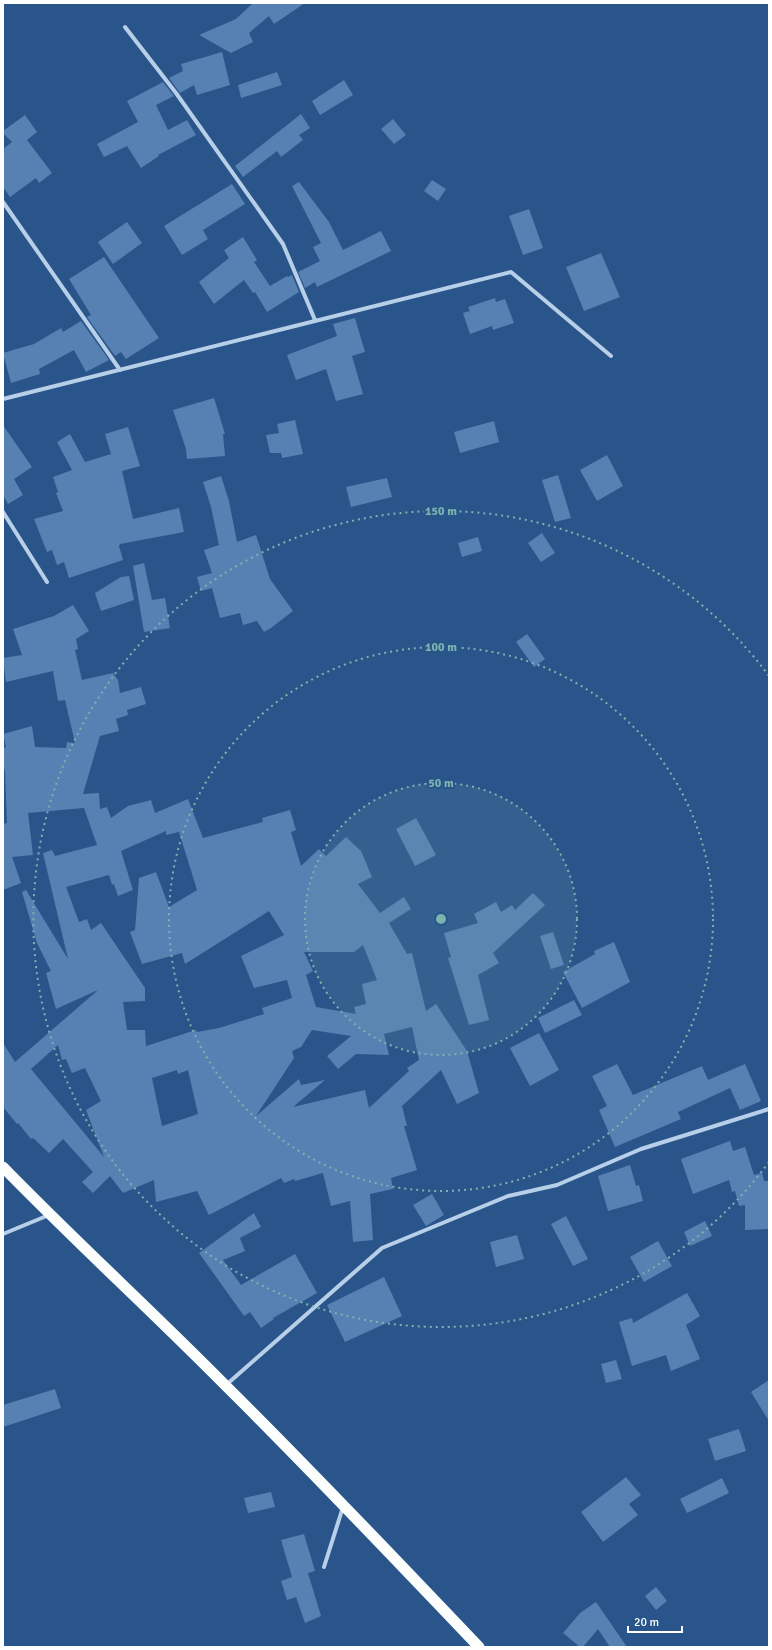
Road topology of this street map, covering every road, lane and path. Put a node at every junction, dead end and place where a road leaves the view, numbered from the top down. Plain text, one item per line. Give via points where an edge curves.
1 (125, 27) dead end
2 (3, 202) edge
3 (315, 320) junction
4 (611, 356) dead end
5 (120, 370) junction
6 (3, 399) edge
7 (3, 512) edge
8 (47, 582) dead end
9 (769, 1109) edge
10 (3, 1167) edge
11 (49, 1215) junction
12 (3, 1234) edge
13 (226, 1385) junction
14 (344, 1505) junction
15 (324, 1567) dead end
16 (479, 1647) edge

1 - 3 street via 176,93 283,244
2 - 5 street
3 - 4 street via 511,272
3 - 5 street
5 - 6 street
7 - 8 street
9 - 13 street via 641,1149 557,1185 508,1196 382,1248
10 - 11 highway
11 - 12 street
11 - 13 highway
13 - 14 highway
14 - 15 street
14 - 16 highway

